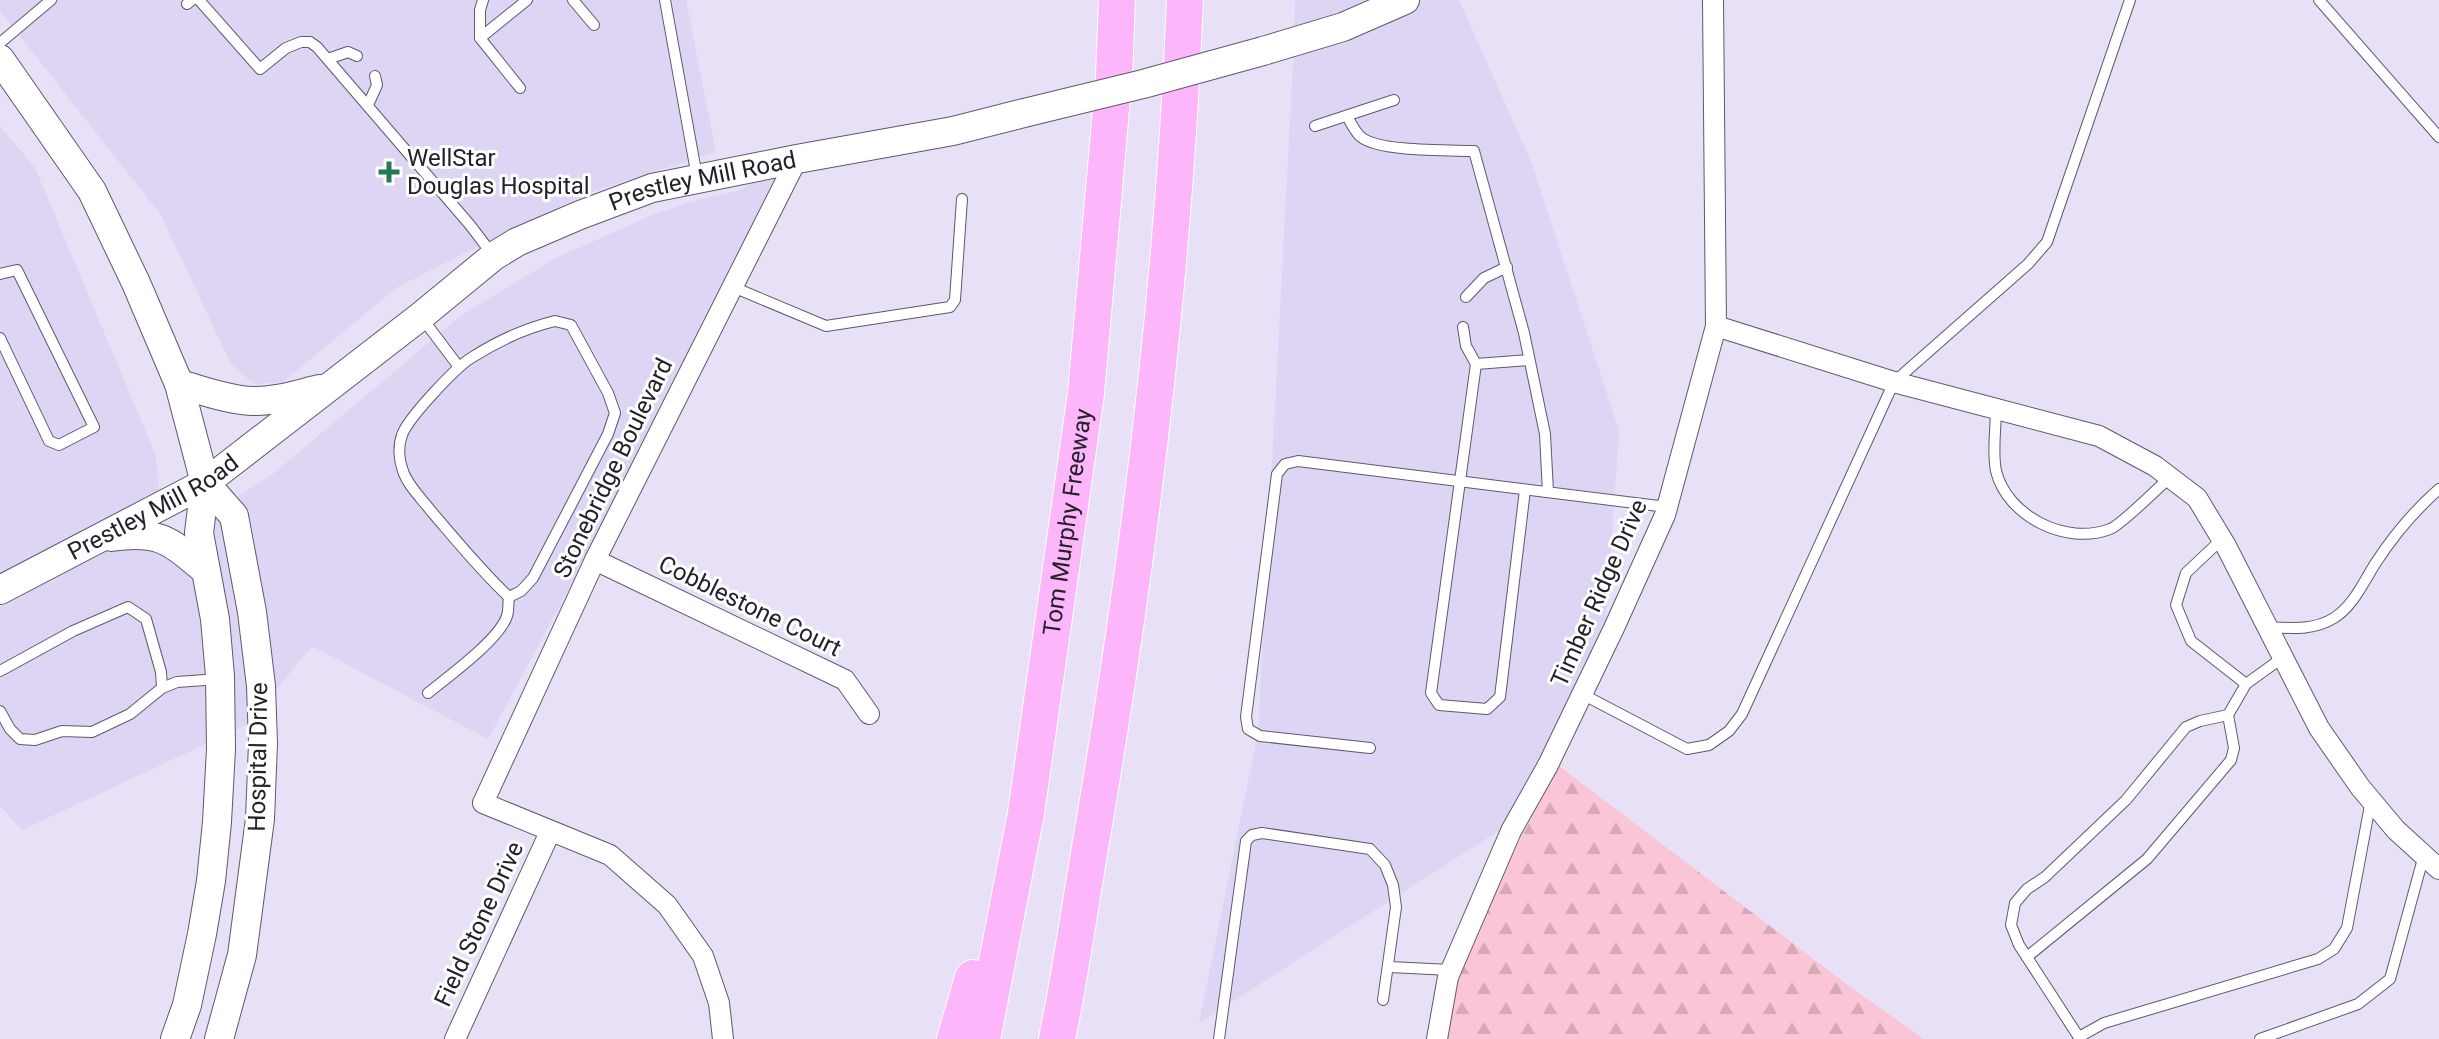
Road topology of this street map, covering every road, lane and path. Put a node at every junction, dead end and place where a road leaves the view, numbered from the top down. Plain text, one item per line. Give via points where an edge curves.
1 (51, 0) edge
2 (199, 0) edge
3 (483, 0) edge
4 (527, 0) edge
5 (573, 0) edge
6 (1117, 0) edge
7 (1185, 0) edge
8 (1405, 0) edge
9 (1701, 0) edge
10 (1713, 0) edge
11 (2130, 0) edge
12 (2319, 0) edge
13 (666, 1) edge
14 (594, 25) dead end
15 (1713, 25) junction
16 (480, 38) junction
17 (0, 43) edge
18 (357, 56) dead end
19 (328, 59) junction
20 (375, 76) dead end
21 (7, 77) edge
22 (520, 88) dead end
23 (1394, 100) dead end
24 (368, 105) junction
25 (1347, 116) junction
26 (1315, 126) dead end
27 (2439, 137) edge
28 (797, 159) junction
29 (698, 179) junction
30 (962, 199) dead end
31 (494, 256) junction
32 (1507, 267) junction
33 (0, 274) edge
34 (733, 287) junction
35 (1466, 297) dead end
36 (421, 316) junction
37 (1716, 326) junction
38 (1463, 327) dead end
39 (0, 338) edge
40 (1529, 360) junction
41 (1476, 364) junction
42 (459, 367) junction
43 (1894, 382) junction
44 (179, 384) junction
45 (328, 387) junction
46 (1996, 409) junction
47 (2170, 477) junction
48 (1458, 481) junction
49 (205, 483) junction
50 (2439, 489) edge
51 (1525, 490) junction
52 (1548, 492) junction
53 (1667, 507) junction
54 (99, 539) junction
55 (2222, 539) junction
56 (595, 560) junction
57 (206, 571) junction
58 (0, 590) edge
59 (509, 596) junction
60 (2267, 627) junction
61 (2282, 658) junction
62 (0, 671) edge
63 (220, 679) junction
64 (2246, 684) junction
65 (162, 688) junction
66 (428, 693) dead end
67 (1582, 694) junction
68 (0, 711) edge
69 (869, 714) dead end
70 (2228, 715) junction
71 (1370, 748) dead end
72 (2371, 800) junction
73 (1026, 813) junction
74 (550, 832) junction
75 (2431, 862) edge
76 (2027, 957) junction
77 (1389, 967) junction
78 (1451, 970) junction
79 (1383, 1000) dead end
80 (2080, 1038) edge
81 (175, 1039) edge
82 (219, 1039) edge
83 (455, 1039) edge
84 (723, 1039) edge
85 (955, 1039) edge
86 (982, 1039) edge
87 (1057, 1039) edge
88 (1219, 1039) edge
89 (1437, 1039) edge
90 (2260, 1039) edge

1 - 17 lane
2 - 19 lane via 260,69 301,42 310,42
3 - 16 lane
4 - 16 lane
5 - 14 lane
6 - 73 highway, Tom Murphy Freeway via 1086,393
7 - 87 highway via 1147,473
8 - 28 street, Prestley Mill Road, bridge via 1343,27 1143,84 953,131
9 - 15 street
10 - 15 street, Timber Ridge Drive
11 - 43 lane via 2047,242
12 - 27 lane
13 - 29 lane
15 - 37 street, Timber Ridge Drive
16 - 22 lane
18 - 19 lane via 348,52
19 - 24 lane
20 - 24 lane via 377,85
21 - 44 street, Hospital Drive via 92,191
23 - 25 lane
24 - 31 lane
25 - 26 lane
25 - 32 lane via 1360,136 1373,143 1474,151
28 - 29 street, Prestley Mill Road
28 - 34 street, Stonebridge Boulevard
29 - 31 street, Prestley Mill Road via 652,188 580,215
30 - 34 lane via 955,300 950,307 826,326
31 - 36 street, Prestley Mill Road
32 - 35 lane via 1484,278
32 - 40 lane
33 - 39 lane via 17,270 94,427 59,445 49,441
34 - 56 street, Stonebridge Boulevard
36 - 42 lane
36 - 45 street, Prestley Mill Road
37 - 43 street
37 - 53 street, Timber Ridge Drive
38 - 41 lane
40 - 41 lane
40 - 52 lane via 1545,434
41 - 48 lane
42 - 59 lane via 403,433 403,471 456,540
42 - 59 lane via 533,326 555,321 571,325 615,413 533,578
43 - 46 street
43 - 67 lane via 1742,714 1729,731 1709,745 1687,749
44 - 45 street via 253,401
44 - 49 street, Hospital Drive
45 - 49 street, Prestley Mill Road
46 - 47 street via 2099,436
46 - 47 lane via 1996,469 2005,494 2027,516 2051,528 2084,535 2112,529
47 - 55 street via 2197,498
48 - 51 lane
48 - 51 lane via 1431,693 1439,705 1487,709 1500,697
48 - 71 lane via 1298,461 1285,464 1277,474 1248,729 1260,736
49 - 54 street, Prestley Mill Road
49 - 57 street, Hospital Drive via 199,533
49 - 82 street, Hospital Drive via 234,516 252,612 263,743 260,819 242,955
50 - 60 lane via 2414,511 2335,618 2308,628
51 - 52 lane
52 - 53 lane
53 - 67 street, Timber Ridge Drive
54 - 57 street via 129,534 166,539
54 - 58 street, Prestley Mill Road
55 - 60 street
55 - 64 lane via 2186,573 2176,605 2191,641
56 - 69 street, Cobblestone Court via 845,680
56 - 74 street, Stonebridge Boulevard via 483,803
57 - 63 street, Hospital Drive
59 - 66 lane via 501,628
60 - 61 street
61 - 64 lane
61 - 72 street via 2319,728
62 - 65 lane via 128,607 146,619
63 - 65 lane
63 - 81 street, Hospital Drive via 221,749 211,881 187,1005
64 - 70 lane
65 - 68 lane via 130,714 92,732 20,739
67 - 78 street, Timber Ridge Drive via 1511,831
70 - 76 lane via 2231,760 2147,859
70 - 76 lane via 2186,727 2126,800 2015,903 2011,925
72 - 75 street
72 - 80 lane via 2347,928 2334,949 2318,959 2104,1023
73 - 85 highway
73 - 86 highway, Tom Murphy Freeway
74 - 83 street, Field Stone Drive
74 - 84 street via 610,855 667,905 703,956 719,1003
75 - 90 lane via 2390,979 2358,1004
76 - 80 lane
77 - 78 lane
77 - 79 lane
77 - 88 lane via 1396,907 1393,885 1385,865 1370,849 1252,835 1246,841
78 - 89 street, Timber Ridge Drive

